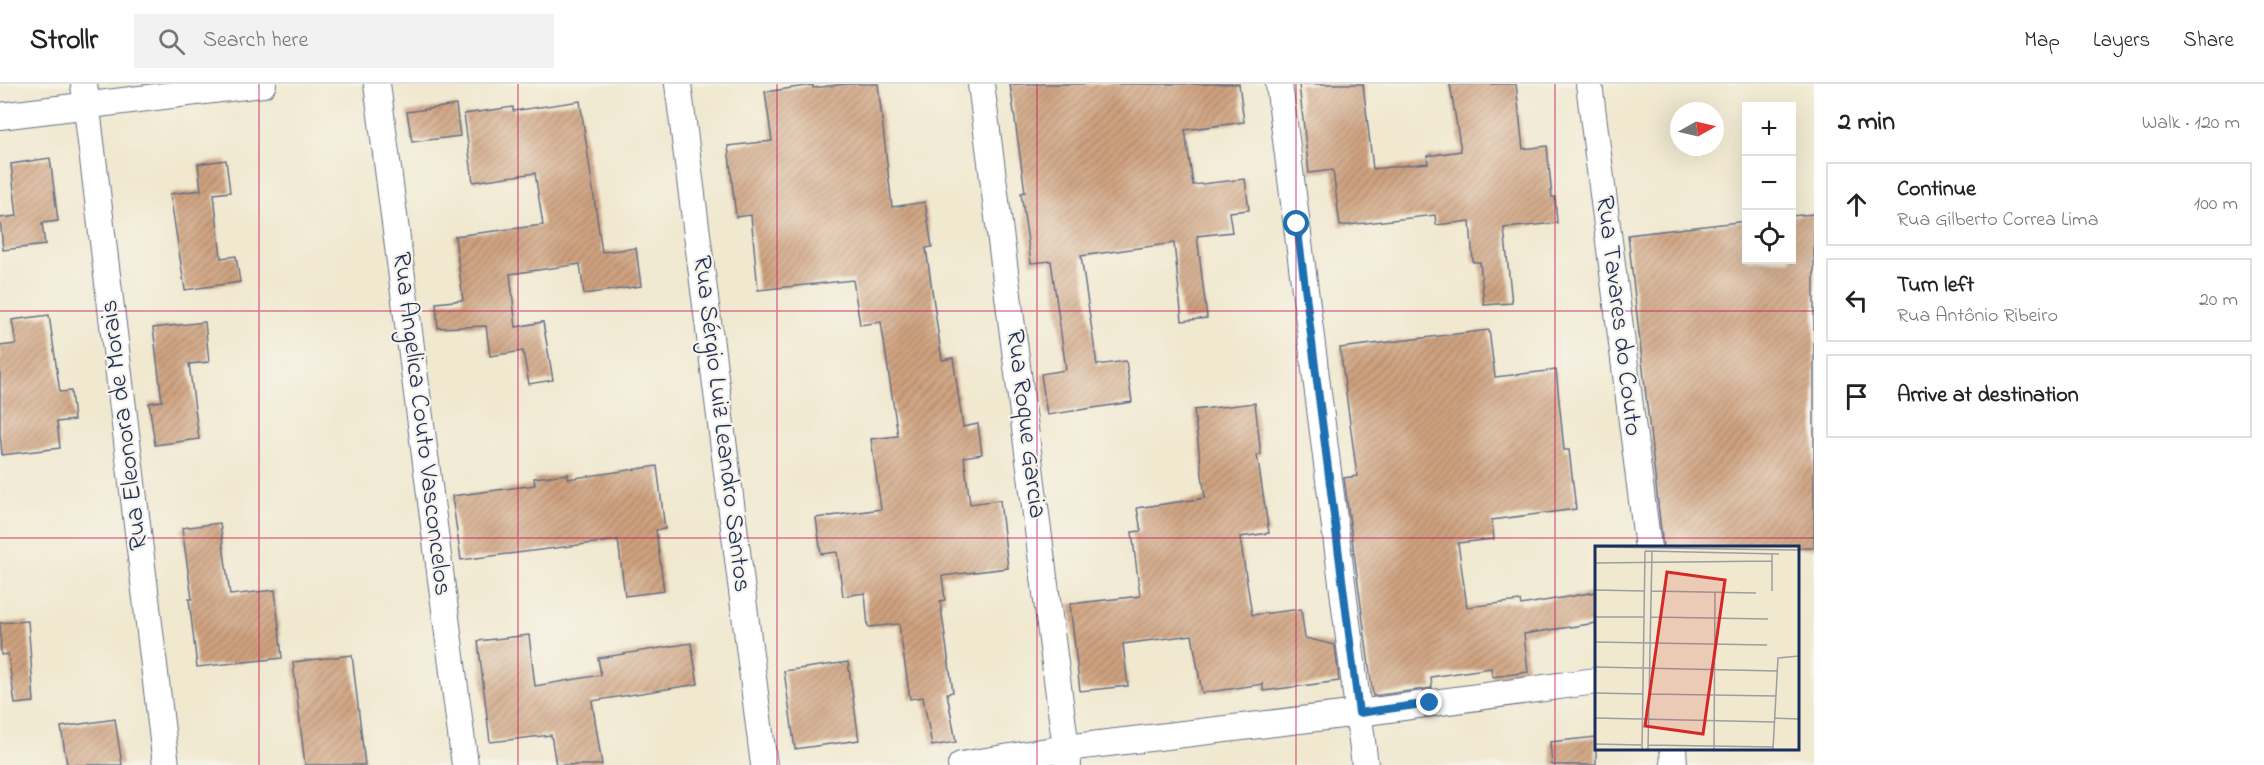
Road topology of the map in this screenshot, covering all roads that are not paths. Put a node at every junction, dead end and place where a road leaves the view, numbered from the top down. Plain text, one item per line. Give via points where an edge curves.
1 (262, 84) edge
2 (377, 84) edge
3 (678, 84) edge
4 (981, 84) edge
5 (1279, 84) edge
6 (1589, 84) edge
7 (85, 95) edge
8 (0, 116) edge
9 (1648, 546) edge
10 (1595, 681) edge
11 (1359, 713) junction
12 (1672, 750) edge
13 (1067, 757) edge
14 (166, 765) edge
15 (465, 765) edge
16 (764, 765) edge
17 (961, 765) edge
18 (1365, 765) edge
19 (1674, 765) edge

1 - 7 street
2 - 15 street, Rua Angelica Couto Vasconcelos
3 - 16 street, Rua Sérgio Luiz Leandro Santos
4 - 13 street, Rua Roque Garcia
5 - 11 street
6 - 9 street, Rua Tavares do Couto
7 - 8 street
7 - 14 street, Rua Eleonora de Morais
10 - 11 street
11 - 13 street
11 - 18 street
12 - 19 street
13 - 17 street

